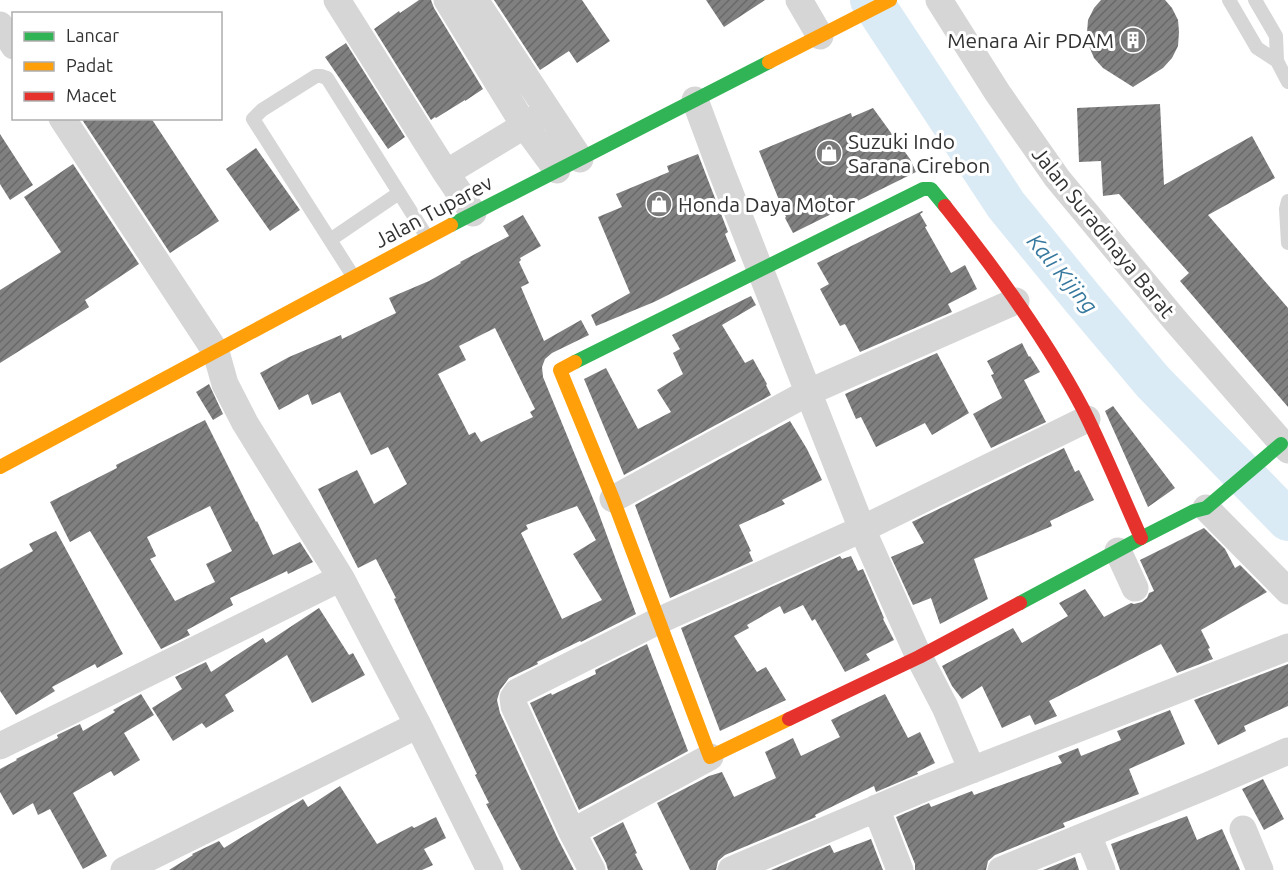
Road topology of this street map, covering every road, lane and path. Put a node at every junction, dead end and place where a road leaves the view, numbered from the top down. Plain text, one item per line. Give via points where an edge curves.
1 (337, 0) edge
2 (447, 0) edge
3 (475, 0) edge
4 (799, 0) edge
5 (890, 0) edge
6 (939, 0) edge
7 (1229, 0) edge
8 (1255, 0) edge
9 (0, 25) edge
10 (824, 34) junction
11 (12, 43) edge
12 (1277, 61) junction
13 (1288, 82) edge
14 (695, 100) junction
15 (548, 111) junction
16 (63, 120) edge
17 (524, 125) junction
18 (568, 165) junction
19 (446, 173) junction
20 (399, 192) junction
21 (1288, 201) edge
22 (473, 213) junction
23 (427, 237) junction
24 (330, 240) junction
25 (1288, 243) edge
26 (760, 270) junction
27 (354, 276) junction
28 (1016, 302) junction
29 (216, 352) junction
30 (809, 392) junction
31 (1087, 419) junction
32 (1283, 447) edge
33 (0, 467) edge
34 (613, 499) junction
35 (1211, 504) junction
36 (862, 529) junction
37 (1141, 538) junction
38 (1118, 551) junction
39 (341, 578) junction
40 (1135, 588) dead end
41 (1288, 591) edge
42 (658, 621) junction
43 (1288, 647) edge
44 (919, 657) junction
45 (418, 725) junction
46 (0, 746) edge
47 (1288, 751) edge
48 (710, 757) junction
49 (972, 770) junction
50 (876, 808) junction
51 (1243, 829) dead end
52 (572, 832) junction
53 (1088, 835) junction
54 (736, 869) edge
55 (124, 870) edge
56 (490, 870) edge
57 (592, 870) edge
58 (900, 870) edge
59 (1001, 870) edge
60 (1102, 870) edge
61 (1260, 870) edge

1 - 19 street
2 - 17 street
3 - 15 street
4 - 10 street
5 - 10 street, Jalan Tuparev
6 - 32 street, Jalan Suradinaya Barat via 1057,178
7 - 12 lane via 1257,48
8 - 12 lane via 1276,36
9 - 11 street
10 - 14 street, Jalan Tuparev
12 - 13 lane
14 - 18 street, Jalan Tuparev
14 - 26 street
15 - 17 street
15 - 18 street
16 - 29 street
17 - 18 street
17 - 19 street
18 - 22 street, Jalan Tuparev
19 - 22 street
20 - 23 lane
20 - 24 lane
20 - 24 lane via 327,78 316,76 262,110 253,119
21 - 25 lane
22 - 23 street, Jalan Tuparev
23 - 27 street, Jalan Tuparev
24 - 27 lane
26 - 28 street via 923,189 931,189
26 - 30 street
26 - 34 street via 560,370
27 - 29 street, Jalan Tuparev
28 - 30 street
28 - 31 street via 1044,342
29 - 33 street, Jalan Tuparev
29 - 39 street via 225,384 245,423
30 - 34 street
30 - 36 street
31 - 36 street
31 - 37 street
32 - 35 street
34 - 42 street
35 - 37 street
35 - 41 street
36 - 42 street
36 - 44 street
37 - 38 street
38 - 40 street
38 - 44 street
39 - 45 street
39 - 46 street
42 - 48 street
42 - 52 street via 514,695 514,706
43 - 49 street
44 - 48 street
44 - 49 street
45 - 55 street
45 - 56 street
47 - 53 street
48 - 52 street
49 - 50 street
50 - 54 street
50 - 58 street
51 - 61 street
52 - 57 street
53 - 59 street
53 - 60 street

